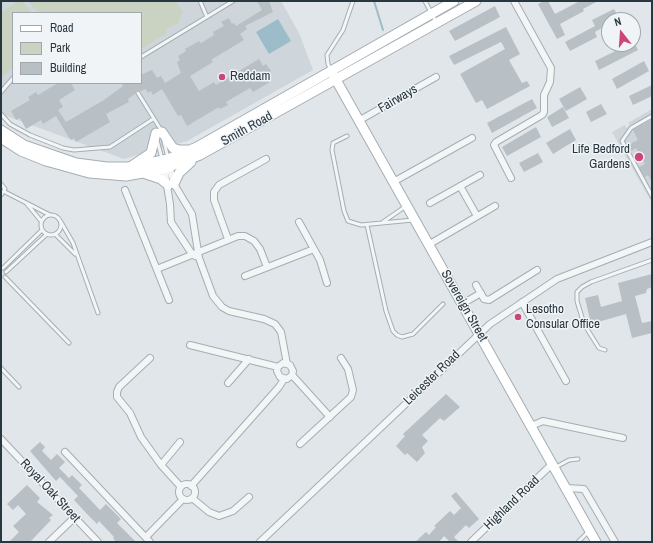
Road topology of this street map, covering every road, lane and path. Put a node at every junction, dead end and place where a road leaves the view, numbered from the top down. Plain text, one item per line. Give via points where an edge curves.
1 (200, 1) edge
2 (233, 1) edge
3 (353, 1) edge
4 (425, 1) edge
5 (454, 1) edge
6 (476, 1) edge
7 (514, 1) edge
8 (432, 13) junction
9 (207, 16) junction
10 (436, 22) junction
11 (142, 56) edge
12 (333, 75) junction
13 (436, 77) dead end
14 (12, 79) edge
15 (1, 92) edge
16 (138, 93) dead end
17 (1, 114) edge
18 (652, 116) edge
19 (153, 118) junction
20 (360, 120) junction
21 (1, 130) edge
22 (158, 130) junction
23 (347, 136) dead end
24 (1, 138) edge
25 (472, 138) dead end
26 (192, 149) junction
27 (200, 155) junction
28 (266, 159) dead end
29 (166, 164) junction
30 (75, 166) junction
31 (128, 167) junction
32 (144, 174) junction
33 (480, 175) dead end
34 (510, 178) dead end
35 (395, 181) junction
36 (1, 184) edge
37 (171, 184) junction
38 (460, 186) junction
39 (125, 190) dead end
40 (4, 192) junction
41 (1, 195) edge
42 (652, 196) edge
43 (184, 200) junction
44 (430, 203) dead end
45 (27, 204) junction
46 (170, 204) junction
47 (407, 205) junction
48 (495, 206) dead end
49 (50, 214) junction
50 (477, 216) junction
51 (414, 220) junction
52 (41, 221) junction
53 (61, 222) junction
54 (299, 222) dead end
55 (383, 222) junction
56 (368, 225) junction
57 (42, 230) junction
58 (47, 234) junction
59 (56, 234) junction
60 (228, 239) junction
61 (652, 242) edge
62 (428, 245) junction
63 (26, 246) junction
64 (314, 249) junction
65 (30, 250) junction
66 (199, 251) junction
67 (75, 254) junction
68 (192, 254) junction
69 (198, 258) junction
70 (652, 260) edge
71 (267, 267) junction
72 (2, 268) edge
73 (157, 269) junction
74 (537, 270) dead end
75 (6, 272) junction
76 (245, 276) dead end
77 (3, 277) edge
78 (327, 283) dead end
79 (476, 285) dead end
80 (481, 293) junction
81 (169, 300) dead end
82 (522, 302) junction
83 (443, 304) dead end
84 (462, 304) junction
85 (98, 313) dead end
86 (479, 333) junction
87 (69, 343) dead end
88 (190, 345) dead end
89 (605, 350) dead end
90 (150, 358) dead end
91 (342, 358) dead end
92 (249, 359) junction
93 (287, 364) junction
94 (1, 368) edge
95 (278, 368) junction
96 (292, 375) junction
97 (284, 379) junction
98 (566, 381) dead end
99 (228, 383) dead end
100 (18, 387) dead end
101 (330, 417) junction
102 (531, 426) junction
103 (623, 438) dead end
104 (1, 439) edge
105 (180, 442) dead end
106 (300, 444) dead end
107 (65, 452) dead end
108 (578, 459) dead end
109 (161, 465) junction
110 (554, 466) junction
111 (191, 486) junction
112 (181, 487) junction
113 (566, 488) junction
114 (249, 497) dead end
115 (192, 498) junction
116 (183, 499) junction
117 (75, 517) junction
118 (590, 531) junction
119 (146, 537) junction
120 (49, 542) edge
121 (98, 542) edge
122 (150, 542) edge
123 (260, 542) edge
124 (471, 542) edge
125 (578, 542) edge
126 (596, 542) edge
127 (615, 542) edge

1 - 9 lane
2 - 9 lane
3 - 12 lane via 342,30 327,55
4 - 8 lane
5 - 8 main road, Smith Road
6 - 10 main road, Smith Road
7 - 34 street via 551,68 542,115 494,145
8 - 10 lane
8 - 12 main road, Smith Road
9 - 11 lane
10 - 12 main road, Smith Road
12 - 20 main road, Sovereign Street
12 - 26 main road, Smith Road
12 - 27 main road, Smith Road
13 - 20 street, Fairways
14 - 15 lane
16 - 19 lane
17 - 19 lane via 10,124 30,135 74,150 110,147
18 - 42 lane via 631,128 622,141
19 - 22 lane
20 - 35 main road, Sovereign Street
21 - 30 main road, Smith Road via 24,145
22 - 26 main road via 173,148 182,151
22 - 29 lane
22 - 29 lane
22 - 31 main road via 151,153
23 - 56 lane via 332,146 344,210 351,223
24 - 30 main road, Smith Road via 21,151
25 - 35 street
26 - 29 main road, Smith Road
27 - 29 main road, Smith Road
27 - 37 main road via 179,173
28 - 60 street via 219,185 214,192 214,200
29 - 31 main road, Smith Road
29 - 32 main road, Smith Road
29 - 37 street
30 - 31 main road, Smith Road
30 - 32 main road, Smith Road via 112,176
32 - 37 main road via 158,177
33 - 38 street
35 - 47 main road, Sovereign Street
36 - 40 lane
37 - 43 street
37 - 46 street
38 - 44 street
38 - 50 street
39 - 73 street
40 - 41 lane
40 - 45 lane
43 - 46 street
43 - 66 street via 193,218
45 - 49 lane
45 - 52 lane
46 - 68 street via 171,222
47 - 51 main road, Sovereign Street
47 - 55 lane
48 - 50 street
49 - 52 lane
49 - 53 lane
50 - 62 street
51 - 55 lane
51 - 62 main road, Sovereign Street
52 - 57 lane
53 - 59 lane
53 - 67 lane via 73,243
54 - 64 street
55 - 56 lane
56 - 83 lane via 386,311 397,335 402,337 413,334
57 - 58 lane
57 - 63 lane
58 - 59 lane
58 - 65 lane
59 - 67 lane
60 - 66 street
60 - 71 street via 238,236 250,238 260,249
61 - 82 street, Leicester Road via 564,276
62 - 84 main road, Sovereign Street
63 - 65 lane
63 - 72 lane
64 - 71 street
64 - 78 street via 322,264
65 - 75 lane
66 - 68 street
66 - 69 street
67 - 85 lane
68 - 69 street
68 - 73 street
69 - 93 street via 213,296 222,307 272,321 278,327 286,350
70 - 89 lane via 591,282 577,292 578,307 584,324 599,348
71 - 76 street
72 - 75 lane
73 - 81 street
74 - 80 street via 491,300 486,300
75 - 77 lane
77 - 87 lane
79 - 80 street
80 - 84 street
82 - 86 street, Leicester Road
82 - 98 street
84 - 86 main road, Sovereign Street
86 - 102 main road, Sovereign Street
86 - 123 street, Leicester Road
88 - 92 street
90 - 109 street via 119,387 116,394
91 - 101 street via 348,369 352,393 348,401
92 - 95 street
92 - 99 street
93 - 95 street
93 - 96 street via 292,368
94 - 100 lane
95 - 97 street via 278,374
96 - 97 street
96 - 101 street
97 - 111 street
101 - 106 street
102 - 103 street via 543,421
102 - 110 main road, Sovereign Street
104 - 117 street, Royal Oak Street
105 - 109 street
107 - 119 street
108 - 110 lane
109 - 112 street
110 - 113 main road, Sovereign Street
110 - 124 street, Highland Road
111 - 112 street
111 - 115 street via 194,491
112 - 116 street via 179,495
113 - 118 main road, Sovereign Street
113 - 127 street via 584,489
114 - 115 street via 234,511 219,516 209,512
115 - 116 street
116 - 119 street
117 - 120 street
117 - 121 street, Royal Oak Street
118 - 125 lane
118 - 126 main road, Sovereign Street
119 - 122 street

